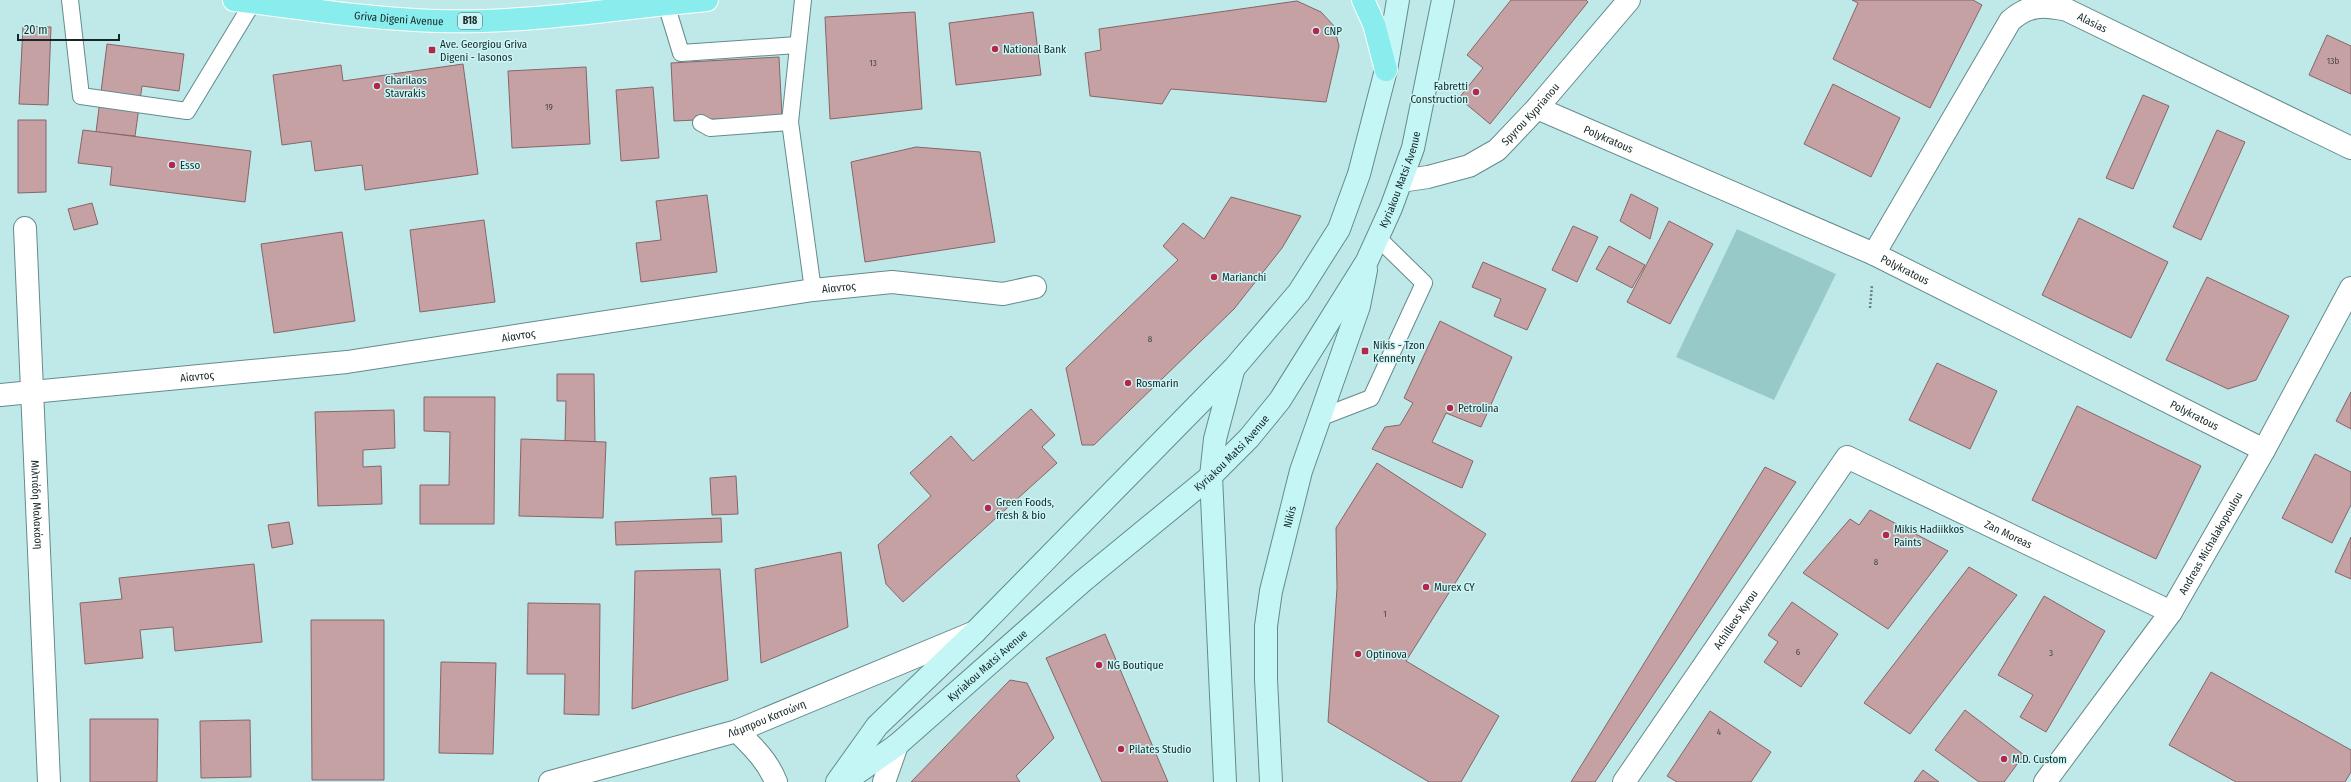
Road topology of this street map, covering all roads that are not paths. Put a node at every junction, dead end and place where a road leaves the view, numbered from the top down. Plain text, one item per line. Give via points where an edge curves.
1 (70, 0) edge
2 (707, 0) edge
3 (803, 0) edge
4 (1362, 0) edge
5 (1398, 0) edge
6 (1443, 0) edge
7 (1629, 0) edge
8 (243, 1) edge
9 (666, 4) junction
10 (797, 45) junction
11 (1386, 70) junction
12 (1536, 108) junction
13 (790, 122) junction
14 (701, 123) dead end
15 (2351, 148) edge
16 (1401, 181) junction
17 (25, 228) dead end
18 (1378, 238) junction
19 (1874, 254) junction
20 (1367, 261) junction
21 (1035, 288) dead end
22 (2351, 288) edge
23 (813, 290) junction
24 (1234, 368) junction
25 (32, 393) junction
26 (0, 396) edge
27 (1319, 418) junction
28 (2264, 450) junction
29 (1847, 457) joint
30 (1211, 476) junction
31 (2171, 612) junction
32 (975, 632) junction
33 (737, 731) junction
34 (897, 745) junction
35 (1271, 758) junction
36 (49, 782) edge
37 (550, 782) edge
38 (776, 782) edge
39 (837, 782) edge
40 (844, 782) edge
41 (884, 782) edge
42 (1225, 782) edge
43 (1271, 782) edge
44 (1289, 782) edge
45 (1624, 782) edge
46 (2045, 782) edge

1 - 8 lane via 81,96 187,111
2 - 9 main road, Griva Digeni Avenue / B18
3 - 10 lane
4 - 11 main road via 1374,24
5 - 11 main road
6 - 16 main road, Kyriakou Matsi Avenue via 1413,148
7 - 12 street, Spyrou Kyprianou
8 - 9 main road, Griva Digeni Avenue / B18 via 380,18 436,21 490,21
9 - 10 lane via 681,53
10 - 13 lane
11 - 24 main road via 1359,174 1339,229 1299,292
12 - 16 street, Spyrou Kyprianou via 1509,139 1484,159 1455,170
12 - 19 street, Polykratous
13 - 14 lane via 710,128
13 - 23 lane
15 - 19 street, Alasias via 2067,10 2049,6 2029,8 2010,21
16 - 18 main road, Kyriakou Matsi Avenue
17 - 25 street, Μιλτιάδη Μαλακάση
18 - 20 main road, Kyriakou Matsi Avenue
18 - 27 lane via 1424,283 1371,398
19 - 28 street, Polykratous
20 - 27 main road, Nikis via 1359,306
20 - 30 main road, Kyriakou Matsi Avenue via 1280,400 1249,438
21 - 23 street, Αίαντος via 1003,294 892,282
22 - 28 street, Andreas Michalakopoulou
23 - 25 street, Αίαντος via 347,362
24 - 30 main road via 1215,439
24 - 32 main road
25 - 26 street, Αίαντος
25 - 36 street, Μιλτιάδη Μαλακάση
27 - 35 main road, Nikis via 1292,501 1271,591 1266,626 1266,679
28 - 31 street, Andreas Michalakopoulou
29 - 31 street, Zan Moreas
29 - 45 street, Achilleos Kyrou
30 - 34 main road, Kyriakou Matsi Avenue via 1077,586
30 - 42 main road
31 - 46 street, Andreas Michalakopoulou
32 - 33 street, Λάμπρου Κατσώνη
32 - 39 main road via 878,726
33 - 37 street, Λάμπρου Κατσώνη
33 - 38 street via 757,751
34 - 40 main road, Kyriakou Matsi Avenue
34 - 41 street
35 - 43 main road, Nikis
35 - 44 main road

